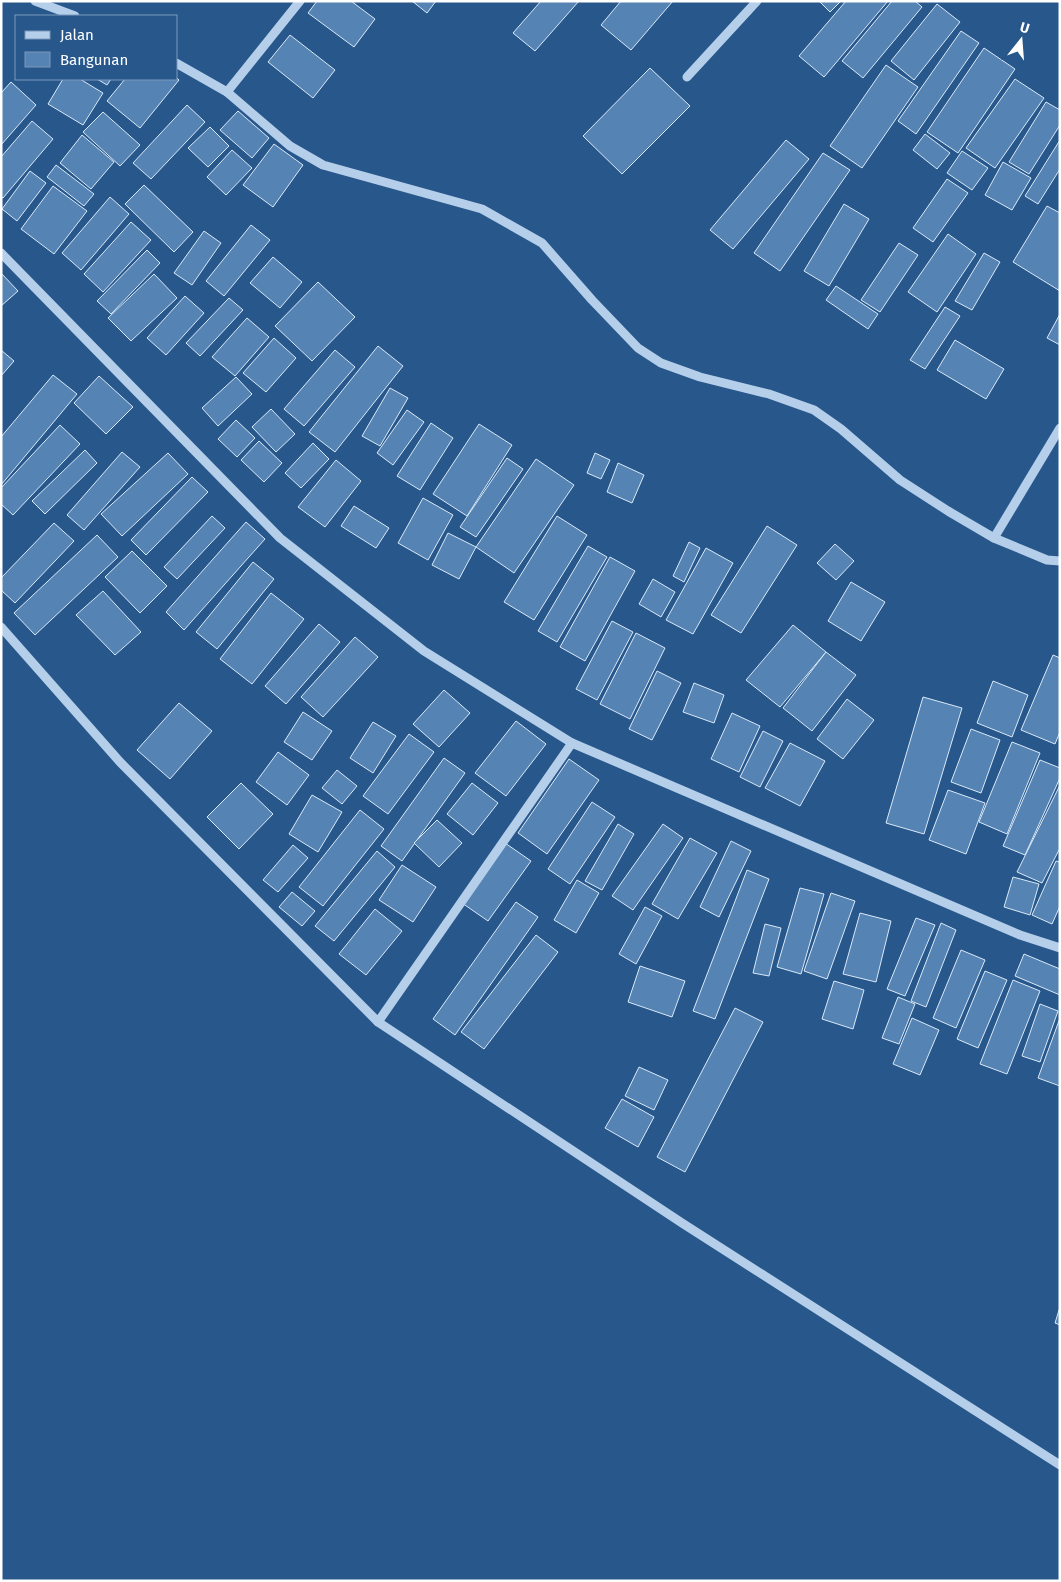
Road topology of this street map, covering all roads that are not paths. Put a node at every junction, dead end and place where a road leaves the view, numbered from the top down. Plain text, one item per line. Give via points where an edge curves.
1 (35, 1) edge
2 (300, 1) edge
3 (757, 1) edge
4 (72, 15) edge
5 (178, 63) edge
6 (687, 77) dead end
7 (228, 90) junction
8 (1, 253) edge
9 (1060, 428) edge
10 (994, 538) junction
11 (1060, 561) edge
12 (1, 627) edge
13 (572, 742) junction
14 (1060, 948) edge
15 (378, 1022) junction
16 (1060, 1465) edge

1 - 4 street
2 - 7 street
3 - 6 street
5 - 7 street
7 - 10 street via 290,146 323,165 482,209 542,243 638,348 661,363 700,378 769,394 814,410 900,480
8 - 13 street via 280,538 424,651
9 - 10 street
10 - 11 street via 1047,560
12 - 15 street via 120,762
13 - 14 street via 1020,935
13 - 15 street
15 - 16 street via 682,1223

